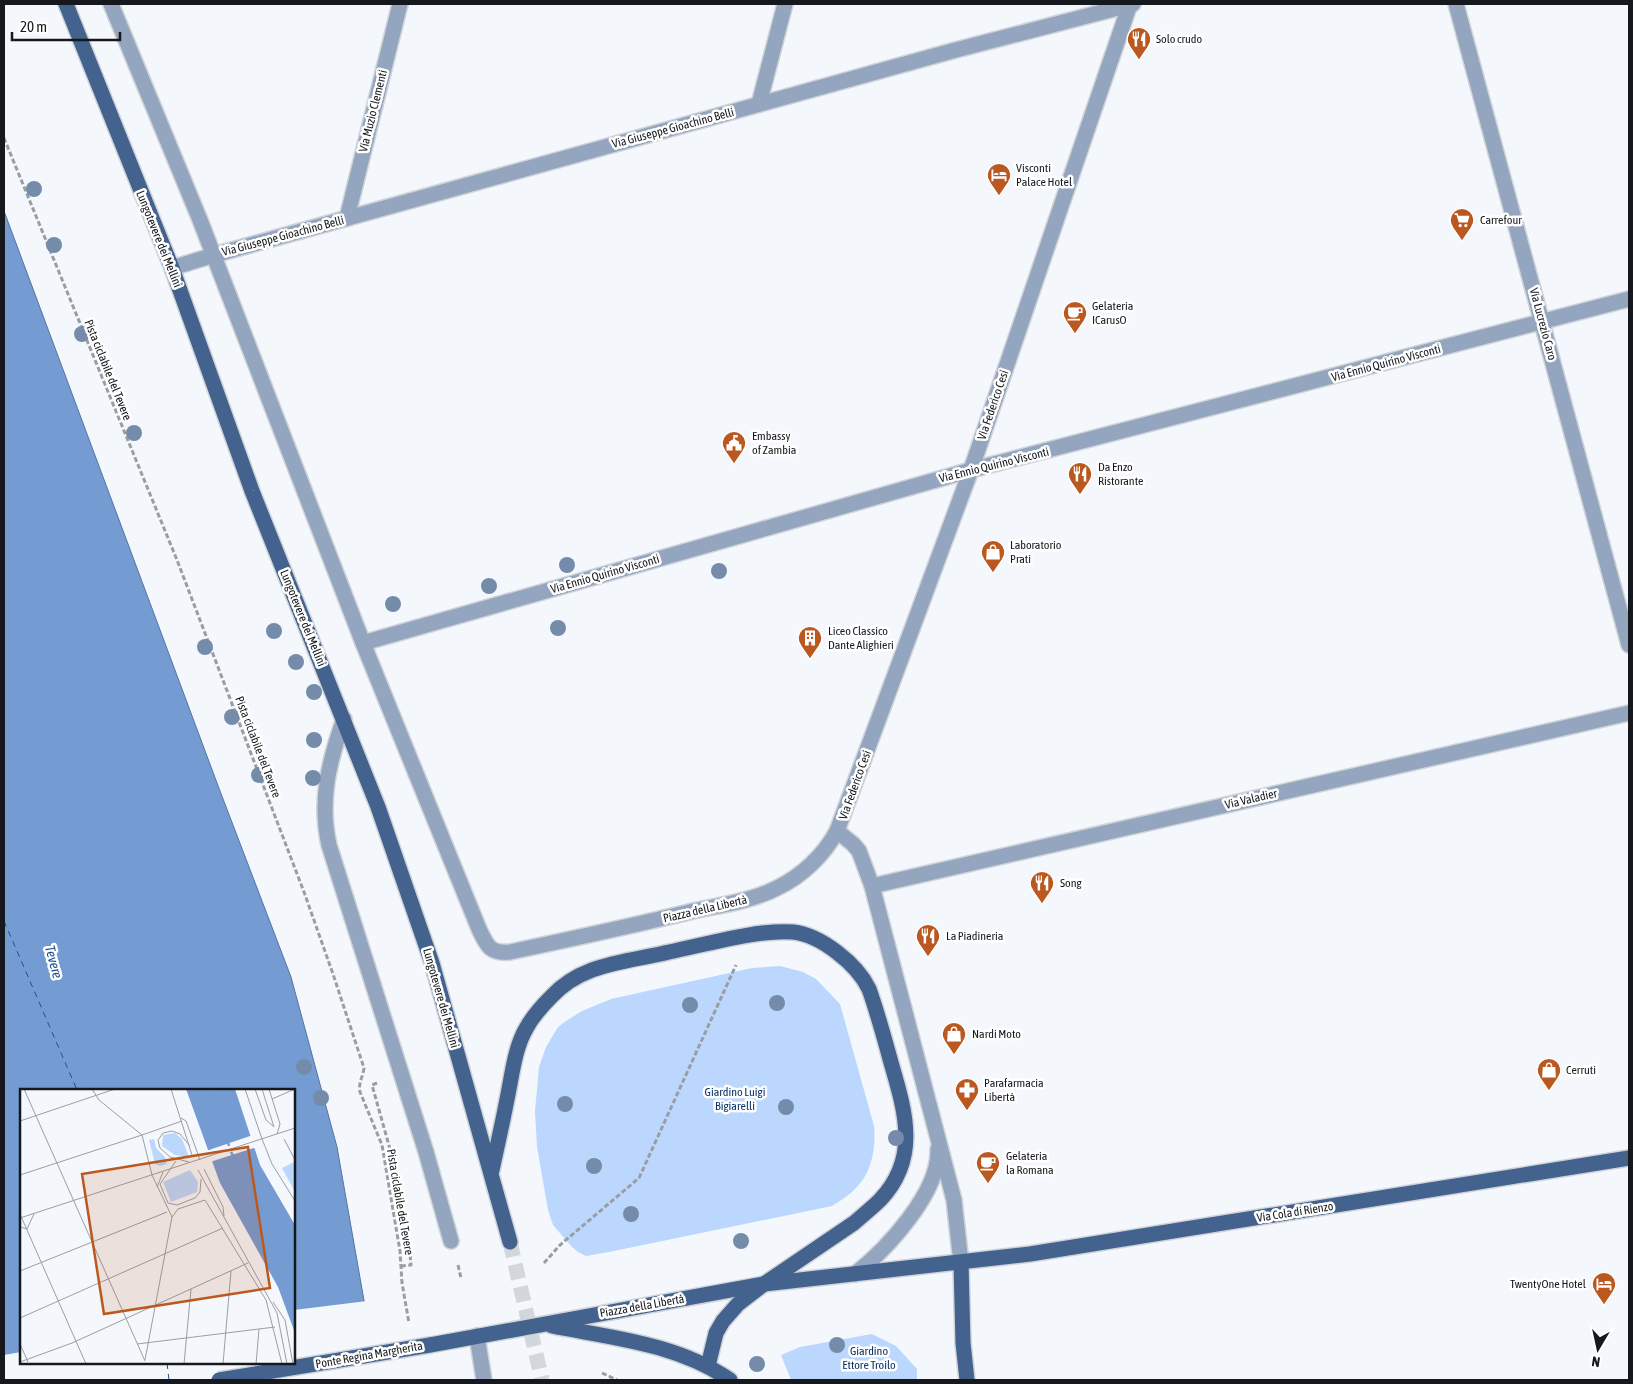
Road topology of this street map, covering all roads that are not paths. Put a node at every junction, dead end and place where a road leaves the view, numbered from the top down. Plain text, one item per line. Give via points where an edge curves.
1 (66, 4) edge
2 (111, 4) edge
3 (400, 4) edge
4 (785, 4) edge
5 (1131, 4) edge
6 (1456, 4) edge
7 (759, 104) junction
8 (347, 218) junction
9 (214, 255) junction
10 (172, 268) junction
11 (1629, 299) edge
12 (1542, 322) junction
13 (971, 470) junction
14 (363, 643) junction
15 (1629, 645) edge
16 (1629, 713) edge
17 (344, 719) junction
18 (837, 831) junction
19 (791, 880) joint
20 (872, 886) junction
21 (936, 1127) junction
22 (1629, 1158) edge
23 (491, 1174) junction
24 (451, 1241) dead end
25 (510, 1242) tunnel mouth
26 (961, 1263) junction
27 (855, 1274) junction
28 (764, 1284) junction
29 (543, 1324) junction
30 (477, 1336) junction
31 (430, 1345) joint
32 (708, 1366) junction
33 (219, 1380) edge
34 (484, 1380) edge
35 (730, 1380) edge
36 (967, 1380) edge

1 - 10 main road, Lungotevere dei Mellini
2 - 9 street
3 - 8 street, Via Muzio Clementi
4 - 7 street
5 - 7 street, Via Giuseppe Gioachino Belli
5 - 13 street, Via Federico Cesi
6 - 12 street, Via Lucrezio Caro
7 - 8 street, Via Giuseppe Gioachino Belli
8 - 9 street, Via Giuseppe Gioachino Belli
9 - 10 street, Via Giuseppe Gioachino Belli
9 - 14 street
10 - 17 main road, Lungotevere dei Mellini via 252,491
11 - 12 street, Via Ennio Quirino Visconti
12 - 13 street, Via Ennio Quirino Visconti
12 - 15 street, Via Lucrezio Caro
13 - 14 street, Via Ennio Quirino Visconti
13 - 18 street, Via Federico Cesi
14 - 19 street, Piazza della Libertà via 489,948 510,952 589,936 760,896
16 - 20 street, Via Valadier
17 - 23 main road, Lungotevere dei Mellini via 432,963
17 - 24 street via 326,780 324,825
18 - 19 street, Via Federico Cesi via 822,855
18 - 20 street, Via Federico Cesi via 858,851
20 - 21 street
21 - 26 street via 954,1200
21 - 27 street via 938,1154 928,1186 902,1227
22 - 26 main road, Via Cola di Rienzo
23 - 25 main road, Lungotevere dei Mellini
23 - 28 main road via 518,1049 527,1027 552,996 574,979 601,967 746,936 782,932 806,935 843,958 865,982 896,1080 907,1130 906,1148 894,1181 881,1200 854,1223
26 - 27 main road, Piazza della Libertà
26 - 36 main road
27 - 28 main road, Piazza della Libertà
28 - 29 main road, Piazza della Libertà
28 - 32 main road via 738,1304 723,1321 716,1333
29 - 30 main road, Piazza della Libertà
29 - 32 main road via 650,1345
30 - 31 main road, Piazza della Libertà
30 - 34 street
31 - 33 main road, Ponte Regina Margherita, bridge
32 - 35 main road

